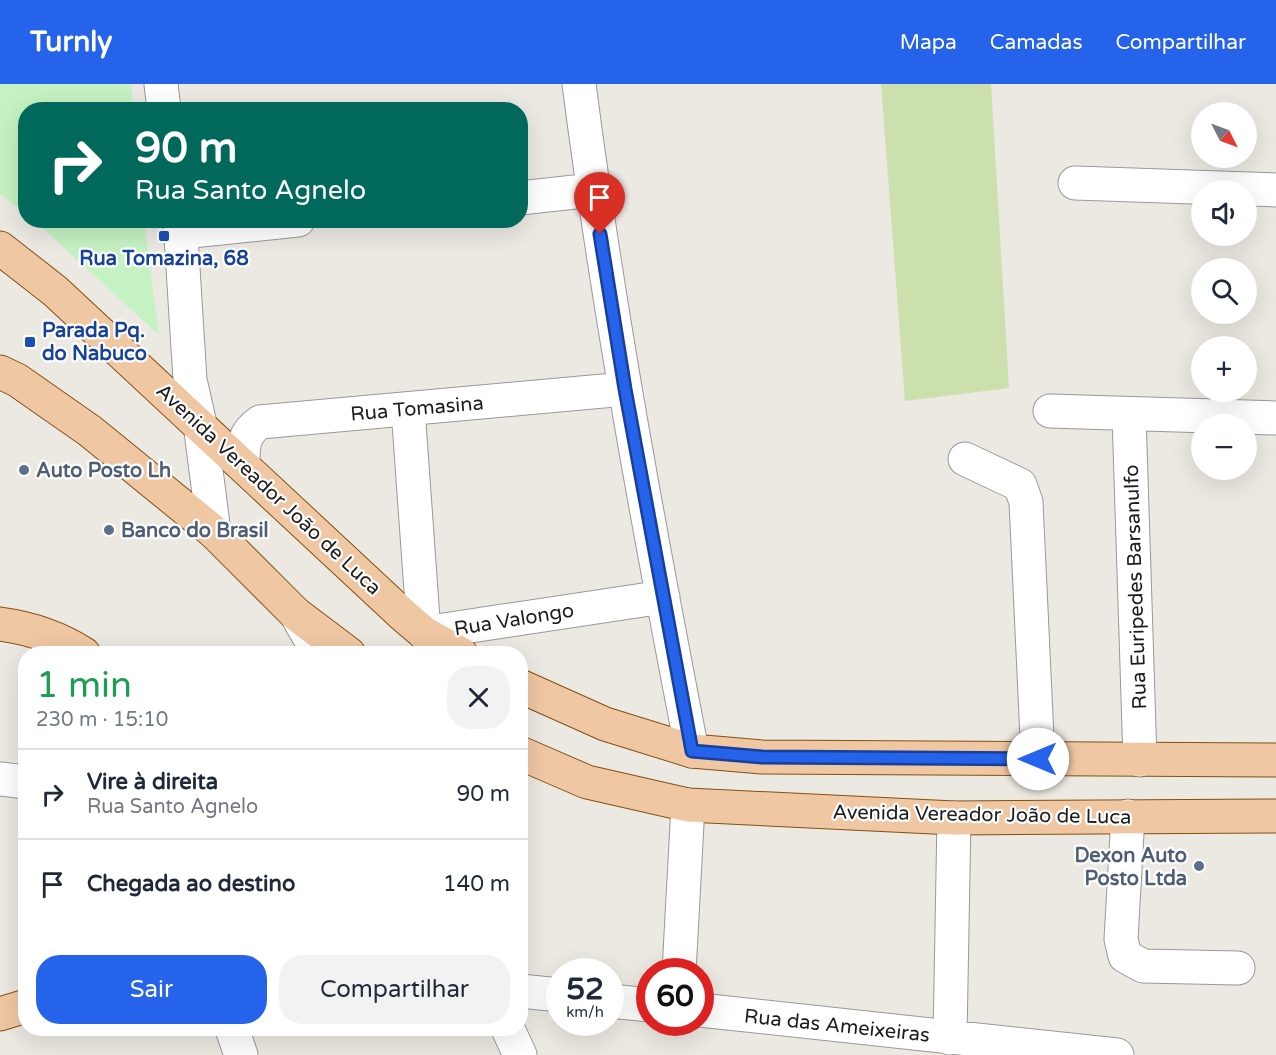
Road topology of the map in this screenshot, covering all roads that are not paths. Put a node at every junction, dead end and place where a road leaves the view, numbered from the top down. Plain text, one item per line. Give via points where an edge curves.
1 (161, 84) edge
2 (579, 84) edge
3 (163, 102) edge
4 (1075, 183) dead end
5 (593, 190) junction
6 (1276, 190) edge
7 (528, 197) edge
8 (181, 228) edge
9 (0, 248) edge
10 (0, 372) edge
11 (625, 389) junction
12 (408, 409) junction
13 (1050, 411) dead end
14 (1129, 415) junction
15 (1276, 418) edge
16 (200, 423) junction
17 (965, 459) dead end
18 (243, 465) junction
19 (214, 532) junction
20 (663, 597) junction
21 (296, 614) junction
22 (0, 624) edge
23 (414, 624) junction
24 (72, 646) edge
25 (314, 646) edge
26 (338, 646) edge
27 (448, 646) edge
28 (528, 690) edge
29 (692, 751) junction
30 (528, 756) edge
31 (1038, 759) junction
32 (1140, 760) junction
33 (1276, 760) edge
34 (0, 779) edge
35 (18, 781) edge
36 (688, 805) junction
37 (1128, 816) junction
38 (1276, 816) edge
39 (954, 818) junction
40 (680, 958) edge
41 (1238, 968) dead end
42 (528, 992) edge
43 (546, 994) edge
44 (18, 1008) edge
45 (714, 1012) edge
46 (0, 1014) edge
47 (234, 1036) edge
48 (511, 1036) edge
49 (950, 1038) junction
50 (241, 1055) edge
51 (520, 1055) edge
52 (1117, 1055) edge

1 - 3 street
2 - 5 street
4 - 6 street
5 - 7 street
5 - 11 street
8 - 16 street via 190,380
9 - 16 main road, Avenida Vereador João de Luca via 55,291
10 - 19 main road via 90,431
11 - 12 street, Rua Tomasina
11 - 20 street
12 - 18 street, Rua Tomasina via 260,422 248,430 243,442
12 - 23 street, Rua Valongo via 418,574 423,594
13 - 14 street
14 - 15 street
14 - 32 street, Rua Euripedes Barsanulfo
16 - 18 main road, Avenida Vereador João de Luca
16 - 19 street
17 - 31 street via 1020,485 1026,502
18 - 23 main road, Avenida Vereador João de Luca
19 - 21 main road
20 - 23 street, Rua Valongo
20 - 29 street
21 - 25 street
21 - 26 main road
22 - 24 main road
23 - 27 main road, Avenida Vereador João de Luca
28 - 29 main road via 604,724
29 - 31 main road via 762,757
30 - 36 main road, Avenida Vereador João de Luca via 587,782
31 - 32 main road
32 - 33 main road
34 - 35 street
36 - 39 main road, Avenida Vereador João de Luca
36 - 40 street
37 - 38 main road, Avenida Vereador João de Luca
37 - 39 main road, Avenida Vereador João de Luca
37 - 41 street via 1121,939 1125,956 1143,966
39 - 49 street
42 - 43 street
44 - 46 main road
45 - 49 street, Rua das Ameixeiras
47 - 50 street
48 - 51 street
49 - 52 street, Rua das Ameixeiras

